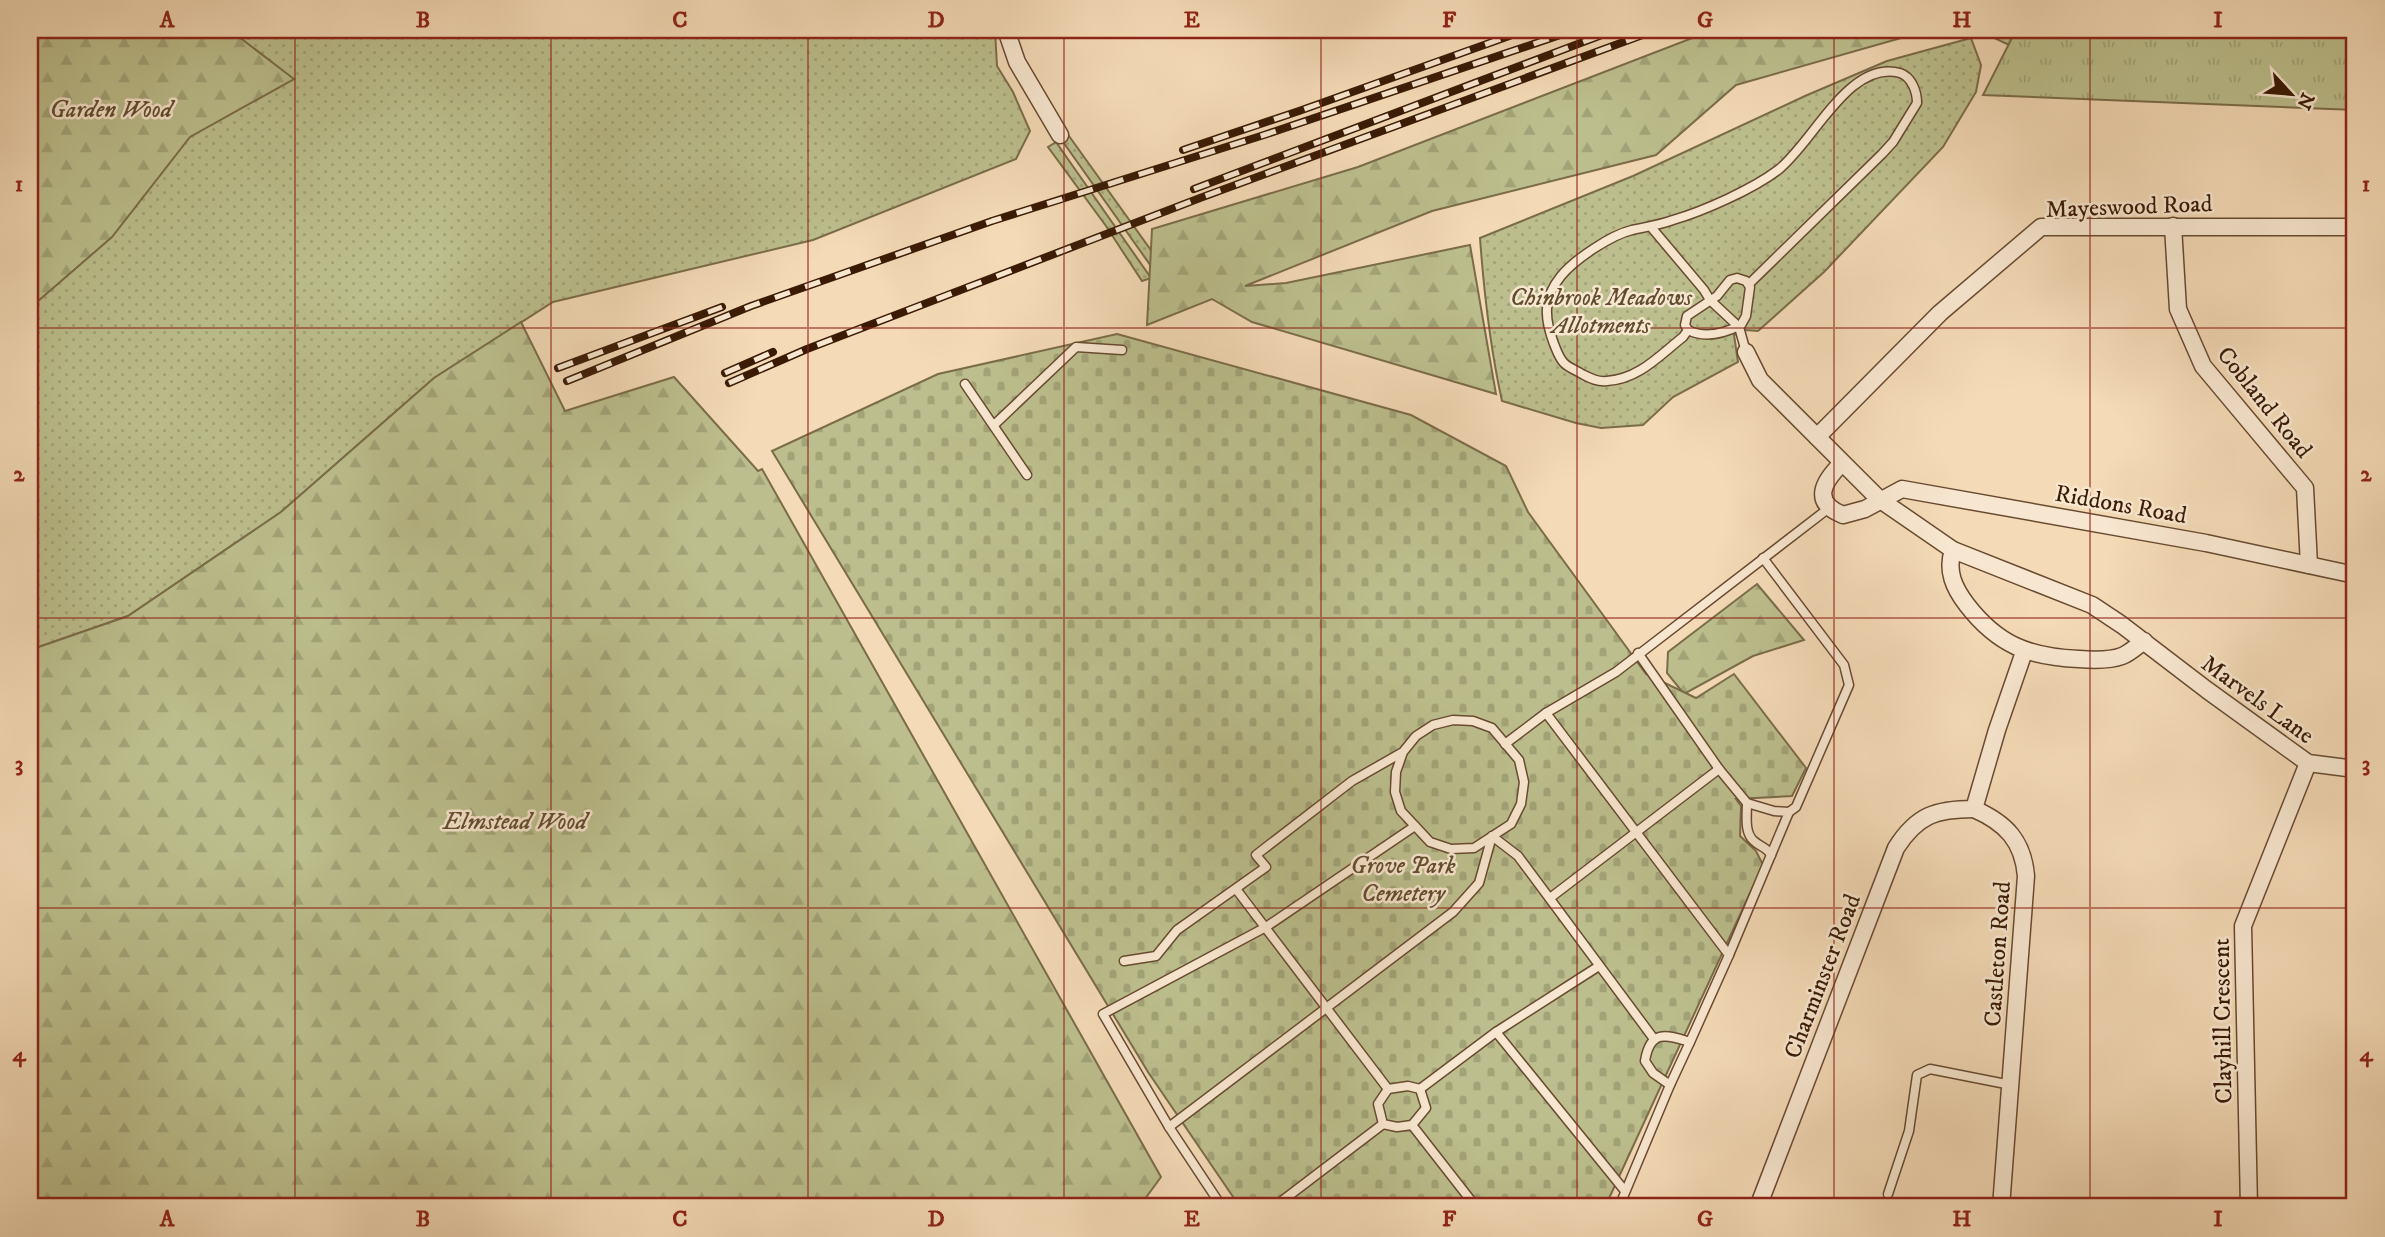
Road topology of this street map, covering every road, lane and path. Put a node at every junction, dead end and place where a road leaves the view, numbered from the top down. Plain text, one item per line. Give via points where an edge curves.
1 (1006, 30) edge
2 (1060, 135) dead end
3 (2173, 226) junction
4 (1651, 227) junction
5 (2355, 227) edge
6 (1749, 284) junction
7 (1710, 300) junction
8 (1739, 327) junction
9 (1688, 330) junction
10 (1122, 350) dead end
11 (1746, 352) joint
12 (965, 384) dead end
13 (994, 425) junction
14 (1817, 436) junction
15 (1842, 463) junction
16 (1027, 475) dead end
17 (1879, 499) junction
18 (1829, 508) junction
19 (1953, 550) junction
20 (1763, 558) junction
21 (2309, 565) junction
22 (2355, 575) edge
23 (2144, 641) junction
24 (2024, 652) junction
25 (1638, 653) junction
26 (1546, 713) junction
27 (1505, 744) junction
28 (1403, 752) junction
29 (2308, 763) junction
30 (1718, 769) junction
31 (2355, 769) edge
32 (1747, 803) junction
33 (1974, 809) junction
34 (1789, 812) junction
35 (1415, 826) junction
36 (1636, 832) junction
37 (1492, 836) junction
38 (1771, 855) junction
39 (1236, 889) junction
40 (1550, 898) junction
41 (1266, 927) junction
42 (1729, 955) junction
43 (1124, 961) dead end
44 (1599, 965) junction
45 (1326, 1009) junction
46 (1496, 1032) junction
47 (1654, 1039) junction
48 (1690, 1042) junction
49 (1670, 1085) junction
50 (2011, 1086) junction
51 (1388, 1089) junction
52 (1420, 1090) junction
53 (1383, 1124) junction
54 (1412, 1125) junction
55 (1169, 1127) junction
56 (1625, 1191) junction
57 (1888, 1194) dead end
58 (1222, 1207) edge
59 (1274, 1207) edge
60 (1474, 1207) edge
61 (1619, 1207) edge
62 (1758, 1207) edge
63 (2001, 1207) edge
64 (2249, 1207) edge

1 - 2 street via 1017,62
3 - 5 street, Mayeswood Road
3 - 14 street, Mayeswood Road via 2041,227 1940,313
3 - 21 street, Cobland Road via 2178,309 2203,366 2305,488
4 - 6 lane via 1696,212 1776,171 1864,77 1883,71 1908,77 1917,103 1893,142
4 - 7 lane
4 - 9 lane via 1615,238 1563,273 1548,294 1548,328 1565,365 1606,381 1640,372
6 - 7 lane via 1730,280
6 - 8 lane via 1746,316
7 - 8 lane
7 - 9 lane via 1687,316
8 - 9 lane via 1714,335
8 - 11 lane
10 - 13 lane via 1076,347
11 - 14 street, Marvels Lane via 1760,380
12 - 13 lane
13 - 16 lane
14 - 15 street, Marvels Lane
15 - 17 street, Marvels Lane
15 - 18 street via 1823,491 1823,502
17 - 18 street via 1852,514
17 - 19 street, Marvels Lane
17 - 21 street, Riddons Road via 1902,489
18 - 20 lane
19 - 23 street, Marvels Lane via 2091,605
19 - 24 street via 1951,576 1963,599 1992,632
20 - 25 lane
20 - 34 lane via 1848,675 1849,685 1818,760 1796,807
21 - 22 street, Riddons Road
23 - 24 street via 2118,657 2068,659
23 - 29 street, Marvels Lane
24 - 33 street
25 - 26 lane via 1616,672
25 - 30 lane
26 - 27 lane
26 - 36 lane
27 - 28 lane via 1492,729 1473,721 1453,720 1433,725
27 - 37 lane via 1519,760 1524,782 1521,804 1511,824
28 - 35 lane via 1395,792 1401,811
28 - 39 lane via 1352,781 1256,855 1266,867
29 - 31 street, Marvels Lane
29 - 64 street, Clayhill Crescent via 2243,926
30 - 32 lane
30 - 36 lane
32 - 34 lane
32 - 38 lane via 1748,835
33 - 50 street, Castleton Road via 2010,831 2025,863
33 - 62 street, Charminster Road via 1929,815 1916,823 1896,848
34 - 38 lane
35 - 37 lane via 1430,842 1451,849 1474,848
35 - 41 lane
36 - 40 lane
36 - 42 lane
37 - 40 lane via 1518,856
37 - 45 lane via 1479,883 1453,912
38 - 42 lane
39 - 41 lane
39 - 43 lane via 1177,930 1156,956
40 - 44 lane
41 - 45 lane
41 - 55 lane via 1102,1014
42 - 48 lane
44 - 46 lane
44 - 47 lane
45 - 51 lane
45 - 55 lane
46 - 52 lane
46 - 56 lane
47 - 48 lane via 1662,1035
47 - 49 lane via 1645,1061
48 - 49 lane
49 - 56 lane
50 - 57 lane via 1930,1069 1917,1076 1909,1131
50 - 63 street, Castleton Road
51 - 52 lane via 1408,1086
51 - 53 lane via 1378,1104
52 - 54 lane via 1426,1108
53 - 54 lane via 1397,1128
53 - 59 lane
54 - 60 lane
55 - 58 lane
56 - 61 lane

